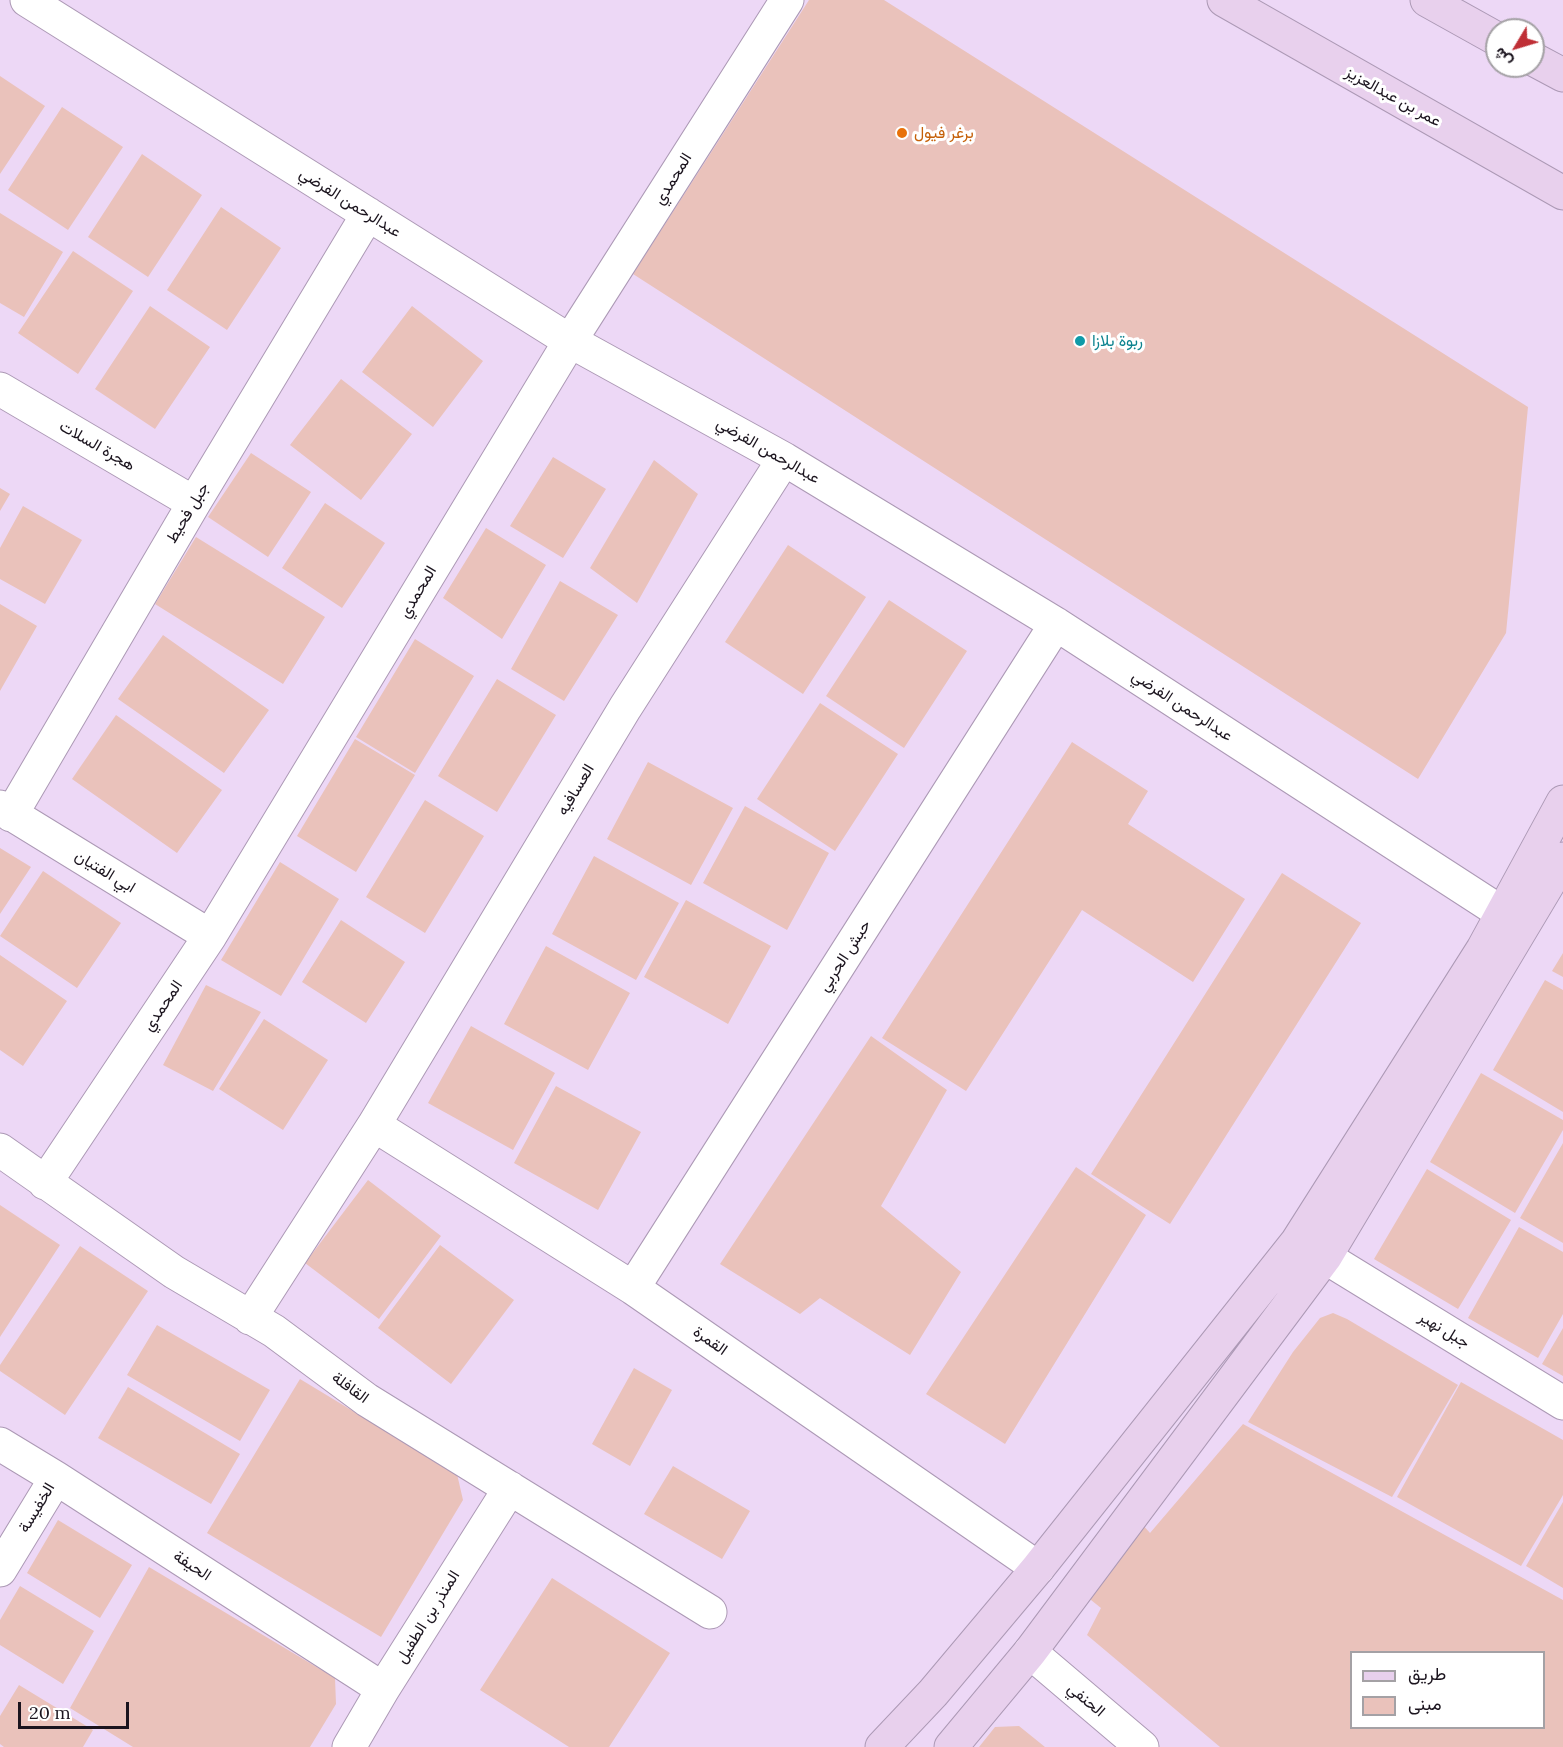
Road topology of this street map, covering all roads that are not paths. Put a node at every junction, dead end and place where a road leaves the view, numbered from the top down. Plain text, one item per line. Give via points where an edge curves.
1 (27, 0) edge
2 (787, 0) edge
3 (1224, 0) edge
4 (1427, 0) edge
5 (1485, 32) edge
6 (1545, 65) edge
7 (1563, 75) edge
8 (1563, 192) edge
9 (368, 214) junction
10 (570, 341) junction
11 (0, 389) edge
12 (784, 459) junction
13 (194, 503) junction
14 (1056, 624) junction
15 (1563, 802) edge
16 (6, 811) edge
17 (1563, 859) edge
18 (1502, 913) junction
19 (210, 936) junction
20 (374, 1125) junction
21 (0, 1150) edge
22 (45, 1183) junction
23 (1325, 1257) junction
24 (633, 1288) junction
25 (250, 1318) junction
26 (1563, 1403) edge
27 (0, 1444) edge
28 (56, 1478) junction
29 (510, 1488) junction
30 (1038, 1568) junction
31 (0, 1569) edge
32 (710, 1612) dead end
33 (1030, 1652) junction
34 (383, 1689) junction
35 (349, 1747) edge
36 (882, 1747) edge
37 (951, 1747) edge
38 (1142, 1747) edge

1 - 9 street, عبدالرحمن الفرضي
2 - 10 street, المحمدي
3 - 8 street, عمر بن عبدالعزيز
4 - 5 street
6 - 7 street
9 - 10 street, عبدالرحمن الفرضي
9 - 13 street, جبل فحيط
10 - 12 street, عبدالرحمن الفرضي
10 - 19 street, المحمدي
11 - 13 street, هجرة السلات
12 - 14 street, عبدالرحمن الفرضي
12 - 20 street, العسافيه via 625,708
13 - 16 street, جبل فحيط
14 - 18 street, عبدالرحمن الفرضي
14 - 24 street, حبش الحربي
15 - 18 street
16 - 19 street, ابي الفتيان
17 - 23 street
18 - 30 street via 1297,1242
19 - 22 street, المحمدي
20 - 24 street, القمرة
20 - 25 street, العسافيه
21 - 22 street, القافلة
22 - 25 street, القافلة via 174,1272
23 - 26 street, جبل نهير
23 - 33 street
24 - 30 street, القمرة
25 - 29 street, القافلة via 274,1331 367,1400
27 - 28 street, الحيفة
28 - 31 street, الخفيسة
28 - 34 street, الحيفة
29 - 32 street, القافلة
29 - 34 street, المنذر بن الطفيل
30 - 36 street
33 - 37 street
33 - 38 street, الحنفي
34 - 35 street, المنذر بن الطفيل

